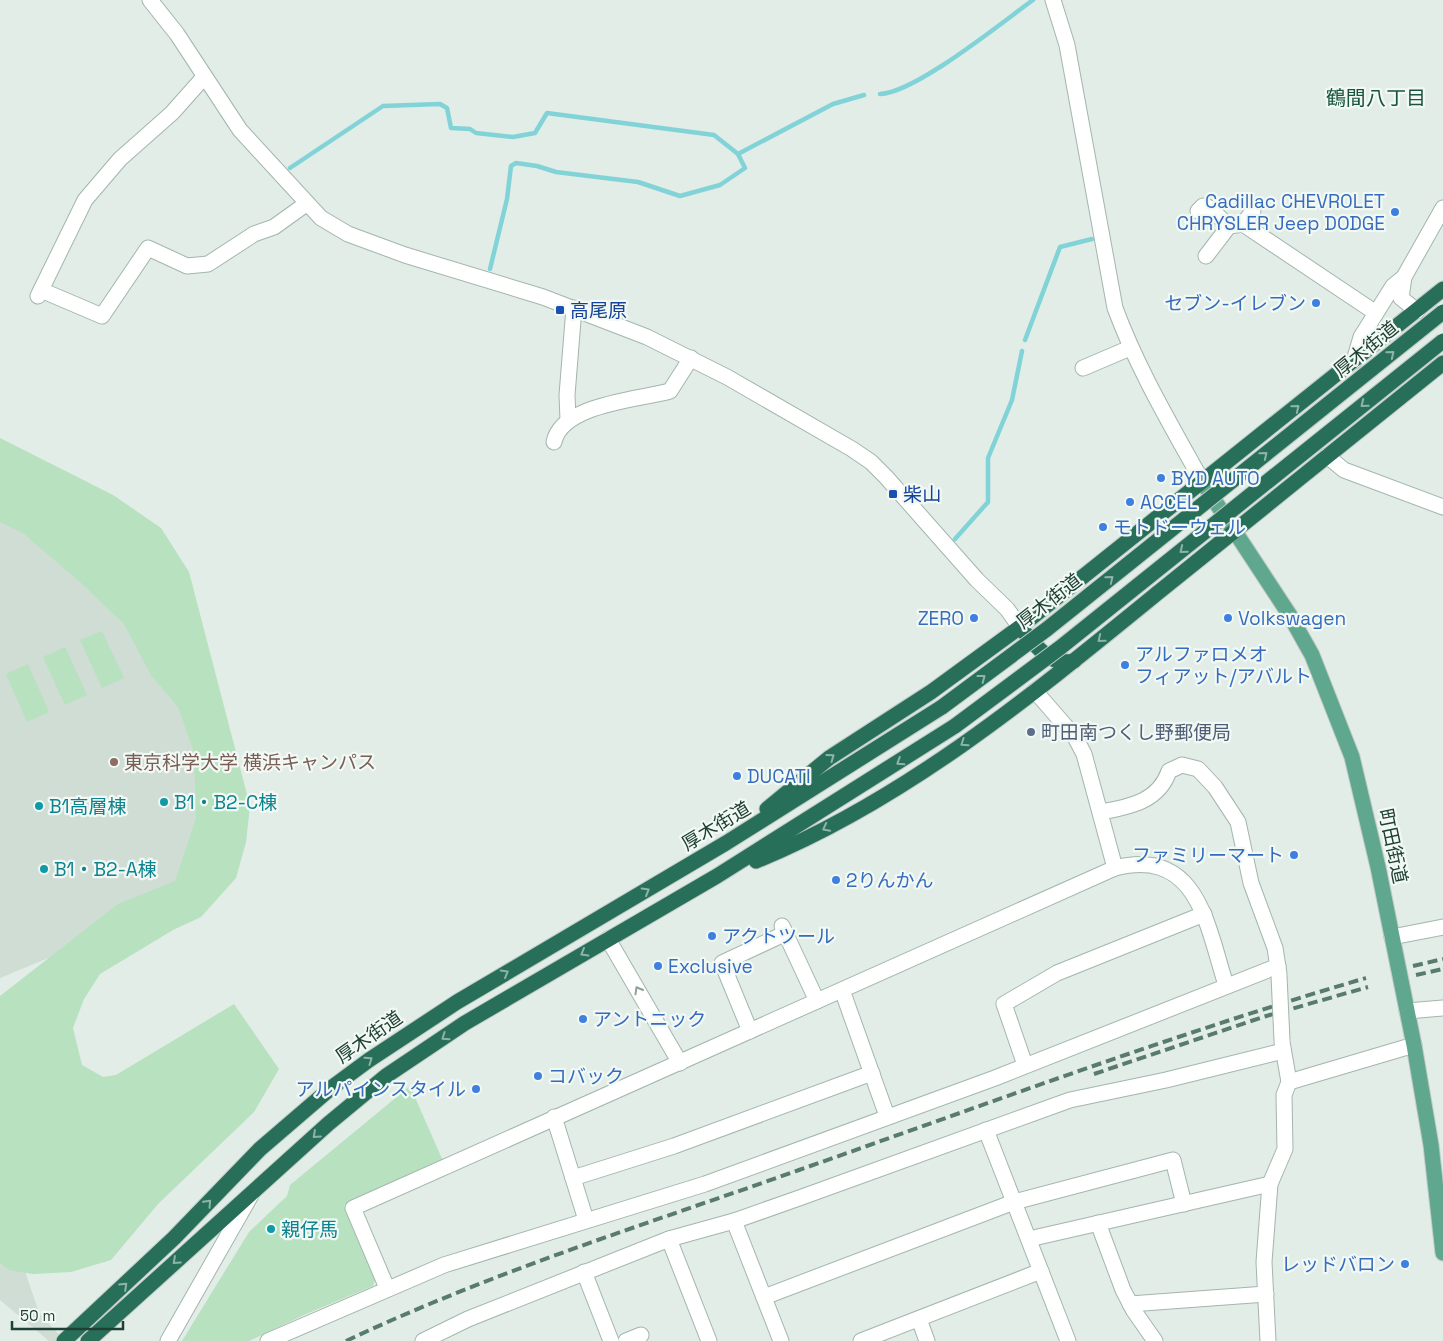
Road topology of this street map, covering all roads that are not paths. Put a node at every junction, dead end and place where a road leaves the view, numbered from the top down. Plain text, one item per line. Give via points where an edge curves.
1 (150, 0) edge
2 (1053, 0) edge
3 (204, 77) junction
4 (306, 204) junction
5 (1443, 208) edge
6 (1198, 211) dead end
7 (1253, 211) dead end
8 (1236, 225) junction
9 (1206, 256) dead end
10 (1404, 277) junction
11 (1443, 289) edge
12 (574, 308) junction
13 (1417, 310) junction
14 (1443, 312) edge
15 (1376, 313) junction
16 (1443, 341) edge
17 (1130, 348) junction
18 (691, 358) junction
19 (1354, 361) junction
20 (1443, 363) edge
21 (1083, 368) dead end
22 (568, 420) junction
23 (554, 442) dead end
24 (1327, 456) junction
25 (1203, 483) junction
26 (1443, 506) edge
27 (1234, 531) junction
28 (1020, 627) junction
29 (1074, 661) junction
30 (1035, 691) junction
31 (1101, 812) junction
32 (726, 844) junction
33 (1115, 868) junction
34 (717, 876) junction
35 (1204, 914) junction
36 (1443, 927) edge
37 (1392, 937) junction
38 (608, 939) junction
39 (1278, 971) junction
40 (1226, 985) junction
41 (842, 990) junction
42 (817, 1001) junction
43 (1443, 1008) edge
44 (1407, 1011) junction
45 (750, 1032) junction
46 (1282, 1045) junction
47 (1414, 1045) junction
48 (680, 1063) junction
49 (1025, 1065) junction
50 (872, 1073) junction
51 (1289, 1082) junction
52 (887, 1116) junction
53 (554, 1117) junction
54 (986, 1130) junction
55 (573, 1178) junction
56 (1270, 1184) junction
57 (252, 1193) junction
58 (1014, 1202) junction
59 (1184, 1204) junction
60 (1441, 1216) edge
61 (586, 1220) junction
62 (734, 1221) junction
63 (1098, 1223) junction
64 (670, 1239) junction
65 (1029, 1239) junction
66 (1443, 1252) edge
67 (1041, 1271) junction
68 (584, 1272) junction
69 (386, 1288) junction
70 (1266, 1294) junction
71 (764, 1297) junction
72 (1130, 1304) junction
73 (919, 1319) junction
74 (641, 1335) dead end
75 (70, 1336) edge
76 (88, 1341) edge
77 (168, 1341) edge
78 (268, 1341) edge
79 (423, 1341) edge
80 (611, 1341) edge
81 (626, 1341) edge
82 (709, 1341) edge
83 (781, 1341) edge
84 (861, 1341) edge
85 (928, 1341) edge
86 (1068, 1341) edge
87 (1155, 1341) edge
88 (1268, 1341) edge

1 - 3 street via 177,34
2 - 17 street via 1067,44 1115,308
3 - 4 street via 240,130
3 - 4 street via 172,113 120,159 85,200 40,293 102,316 148,248 187,266 208,264 254,234 274,227
4 - 12 street via 321,218 348,234
5 - 10 street
6 - 8 street via 1203,206 1208,207
7 - 8 street
8 - 9 street
8 - 15 street
10 - 13 street via 1401,298
10 - 15 street
11 - 13 highway
12 - 18 street
12 - 22 street
13 - 19 highway
32 -> 14 highway, 厚木街道, bridge via 942,708 1047,629
15 - 19 street via 1361,337
16 -> 34 highway, bridge via 1061,647 955,726
17 - 21 street
17 - 25 street
18 - 22 street via 670,392 598,407
18 - 28 street via 871,462
25 -> 19 highway
20 - 24 highway
22 - 23 street via 559,429
24 - 26 street via 1344,470
24 - 27 highway
25 - 27 main road, 町田街道
25 - 28 highway
27 -> 29 highway
27 - 37 main road, 町田街道 via 1289,614 1312,655 1331,700 1354,767
28 - 29 highway via 1044,656 1064,663
32 -> 28 highway via 830,758 931,692
29 - 30 highway
30 - 31 street via 1075,737
30 -> 34 highway via 968,741 857,812 785,849
31 - 33 street
31 - 39 street via 1130,807 1150,797 1165,783 1169,771 1182,765 1198,769 1215,786 1238,822 1250,882 1274,948
75 -> 32 highway, 厚木街道 via 174,1238 260,1149 331,1088 457,1002
33 - 35 street via 1143,863 1176,874 1189,886
33 - 41 street
34 - 38 highway
35 - 40 street
35 - 49 street via 1057,973 1004,1004
36 - 37 street
37 - 44 main road, 町田街道
48 -> 38 street
38 -> 57 highway via 465,1023 386,1076
39 - 40 street
39 - 46 street, bridge
40 - 49 street
41 - 42 street
41 - 50 street
42 - 45 street
42 - 45 street via 784,929 722,963
43 - 44 street
44 - 47 main road, 町田街道
45 - 48 street
46 - 51 street
46 - 54 street via 1176,1078 1070,1100
47 - 51 street
47 - 60 main road, 町田街道
48 - 53 street
49 - 52 street
50 - 52 street
50 - 55 street via 674,1146
51 - 56 street via 1284,1095 1285,1149
52 - 61 street via 705,1184
53 - 55 street
53 - 69 street via 353,1208
54 - 58 street
54 - 62 street
55 - 61 street
56 - 59 street
56 - 70 street via 1264,1262
57 -> 76 highway
57 - 77 street
58 - 59 street via 1173,1160
58 - 65 street
58 - 71 street
59 - 63 street
60 - 66 main road, 町田街道
61 - 69 street via 444,1265
62 - 64 street
62 - 71 street
63 - 65 street
63 - 72 street
64 - 68 street
64 - 82 street
65 - 67 street
67 - 73 street
67 - 86 street
68 - 79 street via 468,1318
68 - 80 street
69 - 78 street
70 - 72 street
70 - 88 street
71 - 83 street
72 - 87 street
73 - 84 street
73 - 85 street
74 - 81 street

